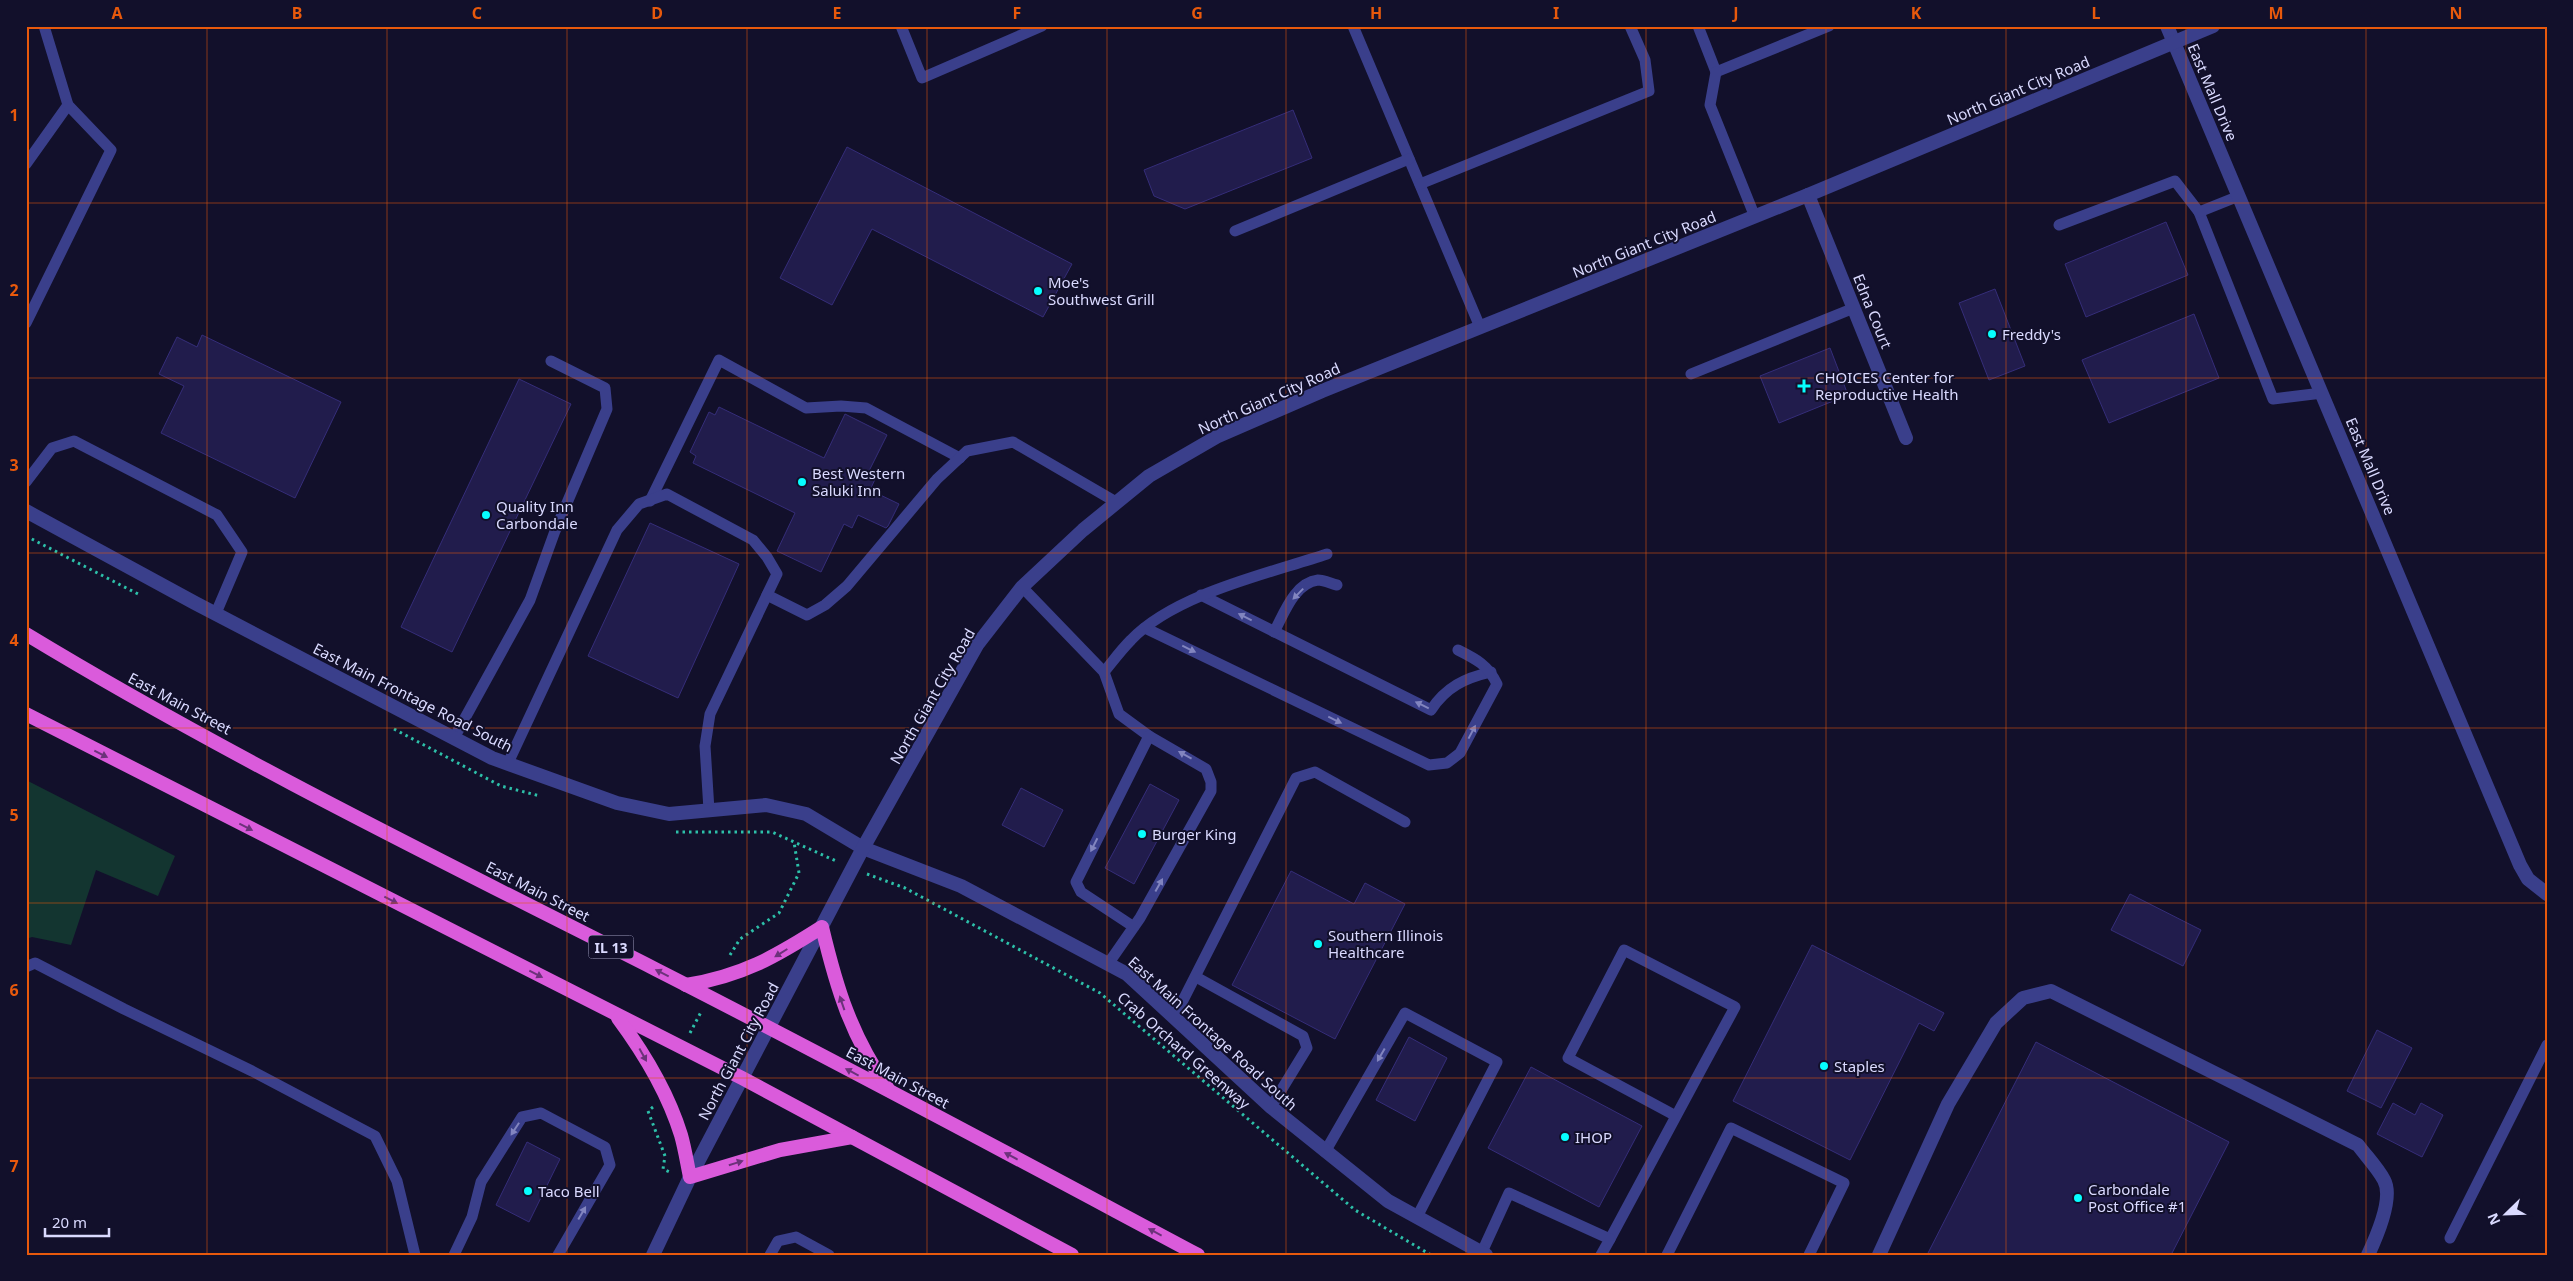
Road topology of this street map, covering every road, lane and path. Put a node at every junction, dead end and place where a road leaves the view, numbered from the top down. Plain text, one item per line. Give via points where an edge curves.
1 (44, 26) edge
2 (901, 26) edge
3 (1042, 26) edge
4 (1353, 26) edge
5 (1630, 26) edge
6 (1698, 26) edge
7 (1829, 26) edge
8 (2168, 26) edge
9 (2213, 26) edge
10 (2174, 42) junction
11 (1716, 72) junction
12 (68, 105) junction
13 (1409, 159) junction
14 (26, 164) edge
15 (1420, 184) junction
16 (1808, 195) junction
17 (2239, 196) junction
18 (2199, 212) junction
19 (1755, 217) junction
20 (2059, 225) dead end
21 (1235, 231) dead end
22 (1854, 308) junction
23 (26, 323) edge
24 (1480, 327) junction
25 (551, 361) dead end
26 (1691, 374) dead end
27 (2322, 393) junction
28 (1906, 438) dead end
29 (960, 458) junction
30 (26, 482) edge
31 (650, 501) junction
32 (1116, 502) junction
33 (26, 511) edge
34 (1326, 554) dead end
35 (1337, 585) dead end
36 (1022, 587) junction
37 (767, 595) junction
38 (1201, 595) junction
39 (216, 614) junction
40 (1145, 628) junction
41 (1274, 632) junction
42 (26, 634) edge
43 (1458, 650) dead end
44 (1104, 672) junction
45 (1491, 672) junction
46 (26, 714) edge
47 (1149, 736) junction
48 (454, 738) junction
49 (508, 763) junction
50 (709, 810) junction
51 (1406, 822) dead end
52 (794, 842) dead end
53 (863, 848) junction
54 (905, 888) dead end
55 (2547, 894) edge
56 (822, 927) junction
57 (1134, 927) junction
58 (1108, 964) junction
59 (26, 967) edge
60 (1196, 977) junction
61 (717, 980) junction
62 (686, 985) junction
63 (708, 997) junction
64 (616, 1015) junction
65 (1174, 1018) junction
66 (769, 1028) junction
67 (2547, 1046) edge
68 (682, 1048) junction
69 (742, 1078) junction
70 (890, 1091) junction
71 (655, 1106) dead end
72 (1271, 1107) junction
73 (1676, 1116) junction
74 (852, 1137) junction
75 (1325, 1152) junction
76 (689, 1179) junction
77 (1417, 1217) junction
78 (2450, 1238) dead end
79 (1610, 1239) junction
80 (1484, 1253) edge
81 (415, 1255) edge
82 (454, 1255) edge
83 (558, 1255) edge
84 (653, 1255) edge
85 (770, 1255) edge
86 (829, 1255) edge
87 (1072, 1255) edge
88 (1198, 1255) edge
89 (1431, 1255) edge
90 (1601, 1255) edge
91 (1667, 1255) edge
92 (1809, 1255) edge
93 (1879, 1255) edge
94 (2368, 1255) edge

1 - 12 lane
2 - 3 lane via 922,78
4 - 13 lane
5 - 15 lane via 1645,60 1649,91
6 - 11 lane
7 - 11 lane
8 - 10 street, East Mall Drive
9 - 10 street, North Giant City Road
10 - 16 street, North Giant City Road
10 - 17 street, East Mall Drive
11 - 19 lane via 1710,106
12 - 14 lane
12 - 23 lane via 111,150
13 - 15 lane
13 - 21 lane
15 - 24 lane
16 - 19 street, North Giant City Road
16 - 22 street, Edna Court
17 - 18 lane
17 - 27 street, East Mall Drive
18 - 20 lane via 2175,181
18 - 27 lane via 2273,399
19 - 24 street, North Giant City Road
22 - 26 lane
22 - 28 street, Edna Court
24 - 32 street, North Giant City Road via 1218,436 1149,476
25 - 48 lane via 604,388 607,409 555,531 530,600
27 - 55 street, East Mall Drive via 2520,866 2528,880
29 - 31 lane via 866,408 806,408 719,360
29 - 32 lane via 967,451 1013,442
29 - 37 lane via 936,479 847,586 825,605 808,615
30 - 39 lane via 52,448 74,441 217,515 242,552
31 - 37 lane via 667,494 753,540 777,574
31 - 49 lane via 639,504 617,530
32 - 36 street, North Giant City Road
33 - 39 street, East Main Frontage Road South
34 - 38 lane
35 -> 41 lane via 1320,580 1308,584 1295,594
36 - 44 lane
36 - 53 street, North Giant City Road via 977,645
37 - 50 lane via 710,714 705,746
38 - 40 lane
41 -> 38 lane
39 - 48 street, East Main Frontage Road South
40 - 44 lane
40 -> 45 lane via 1429,765 1447,763 1460,753 1497,684
45 -> 41 lane via 1450,687 1431,710
62 -> 42 highway, East Main Street / IL 13 via 361,819 101,679
43 - 45 lane via 1480,661
44 - 47 lane via 1119,714
46 -> 64 highway
47 -> 57 lane via 1076,882 1081,892
57 -> 47 lane via 1211,791 1206,769
48 - 49 street, East Main Frontage Road South
49 - 50 street, East Main Frontage Road South via 617,803 669,814
50 - 53 street, East Main Frontage Road South via 766,806 806,814
51 - 60 lane via 1315,772 1296,778
52 - 61 path via 799,873 778,913 740,939
53 - 56 street, North Giant City Road
53 - 58 street, East Main Frontage Road South via 961,886
54 - 89 path, Crab Orchard Greenway via 1100,993 1354,1210
56 -> 61 highway via 771,959
56 - 66 street, North Giant City Road
70 -> 56 highway via 868,1060 847,1018
57 - 58 lane
58 - 65 street, East Main Frontage Road South via 1127,974
59 - 81 lane via 35,963 375,1136 397,1181
60 - 65 lane
60 - 72 lane via 1303,1036 1307,1048
61 - 62 highway
62 - 63 highway, East Main Street / IL 13
63 - 66 highway, East Main Street / IL 13
63 - 68 path
64 - 68 highway
64 -> 76 highway via 638,1046 671,1106 682,1136
65 - 72 street, East Main Frontage Road South
66 - 69 street, North Giant City Road
70 -> 66 highway, East Main Street / IL 13
67 - 78 lane
68 - 69 highway
69 - 74 highway
69 - 76 street, North Giant City Road
88 -> 70 highway, East Main Street / IL 13
71 - 76 path via 648,1111 664,1156 663,1169
72 - 75 street, East Main Frontage Road South
73 - 73 lane via 1735,1006 1624,950 1568,1058
73 - 79 lane
76 -> 74 highway via 780,1150
74 - 87 highway
75 - 77 street, East Main Frontage Road South via 1388,1201
77 -> 75 lane via 1498,1062 1405,1013
76 - 84 street, North Giant City Road
77 - 80 street, East Main Frontage Road South
79 - 80 lane via 1510,1193
79 - 90 lane
83 -> 82 lane via 610,1165 605,1147 541,1113 522,1117 481,1182 472,1217
85 - 86 lane via 778,1241 796,1237
91 - 92 lane via 1731,1128 1844,1183
93 - 94 street via 1948,1104 1996,1023 2023,998 2051,991 2358,1145 2385,1182 2379,1232

